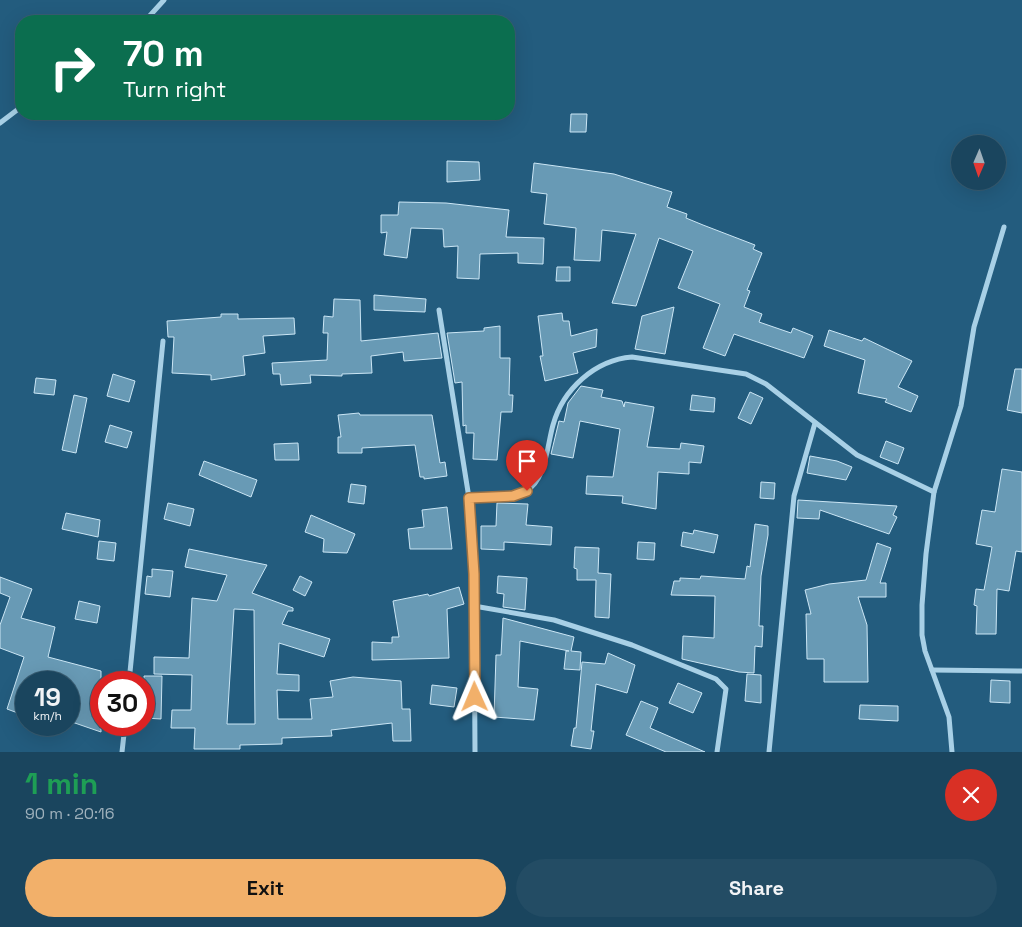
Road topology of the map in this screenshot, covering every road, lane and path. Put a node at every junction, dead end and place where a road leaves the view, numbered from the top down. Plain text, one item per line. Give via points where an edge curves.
1 (164, 0) edge
2 (150, 15) edge
3 (15, 112) edge
4 (0, 123) edge
5 (1004, 227) dead end
6 (439, 310) dead end
7 (163, 341) dead end
8 (815, 423) junction
9 (934, 492) junction
10 (469, 498) junction
11 (474, 606) junction
12 (932, 670) junction
13 (130, 671) edge
14 (1022, 671) edge
15 (124, 736) edge
16 (122, 752) edge
17 (476, 752) edge
18 (717, 752) edge
19 (769, 752) edge
20 (952, 752) edge

1 - 2 street
3 - 4 street
5 - 9 street via 974,327 961,406
6 - 10 street
7 - 13 street
8 - 9 street via 857,455
8 - 10 street via 766,384 746,374 632,357 615,358 585,376 564,399 553,423 545,461 537,480 527,491 513,496
8 - 19 street via 794,496
9 - 12 street via 922,605 922,635
10 - 11 street
11 - 17 street
11 - 18 street via 554,620 632,645 716,679 726,689
12 - 14 street
12 - 20 street via 949,717
15 - 16 street

